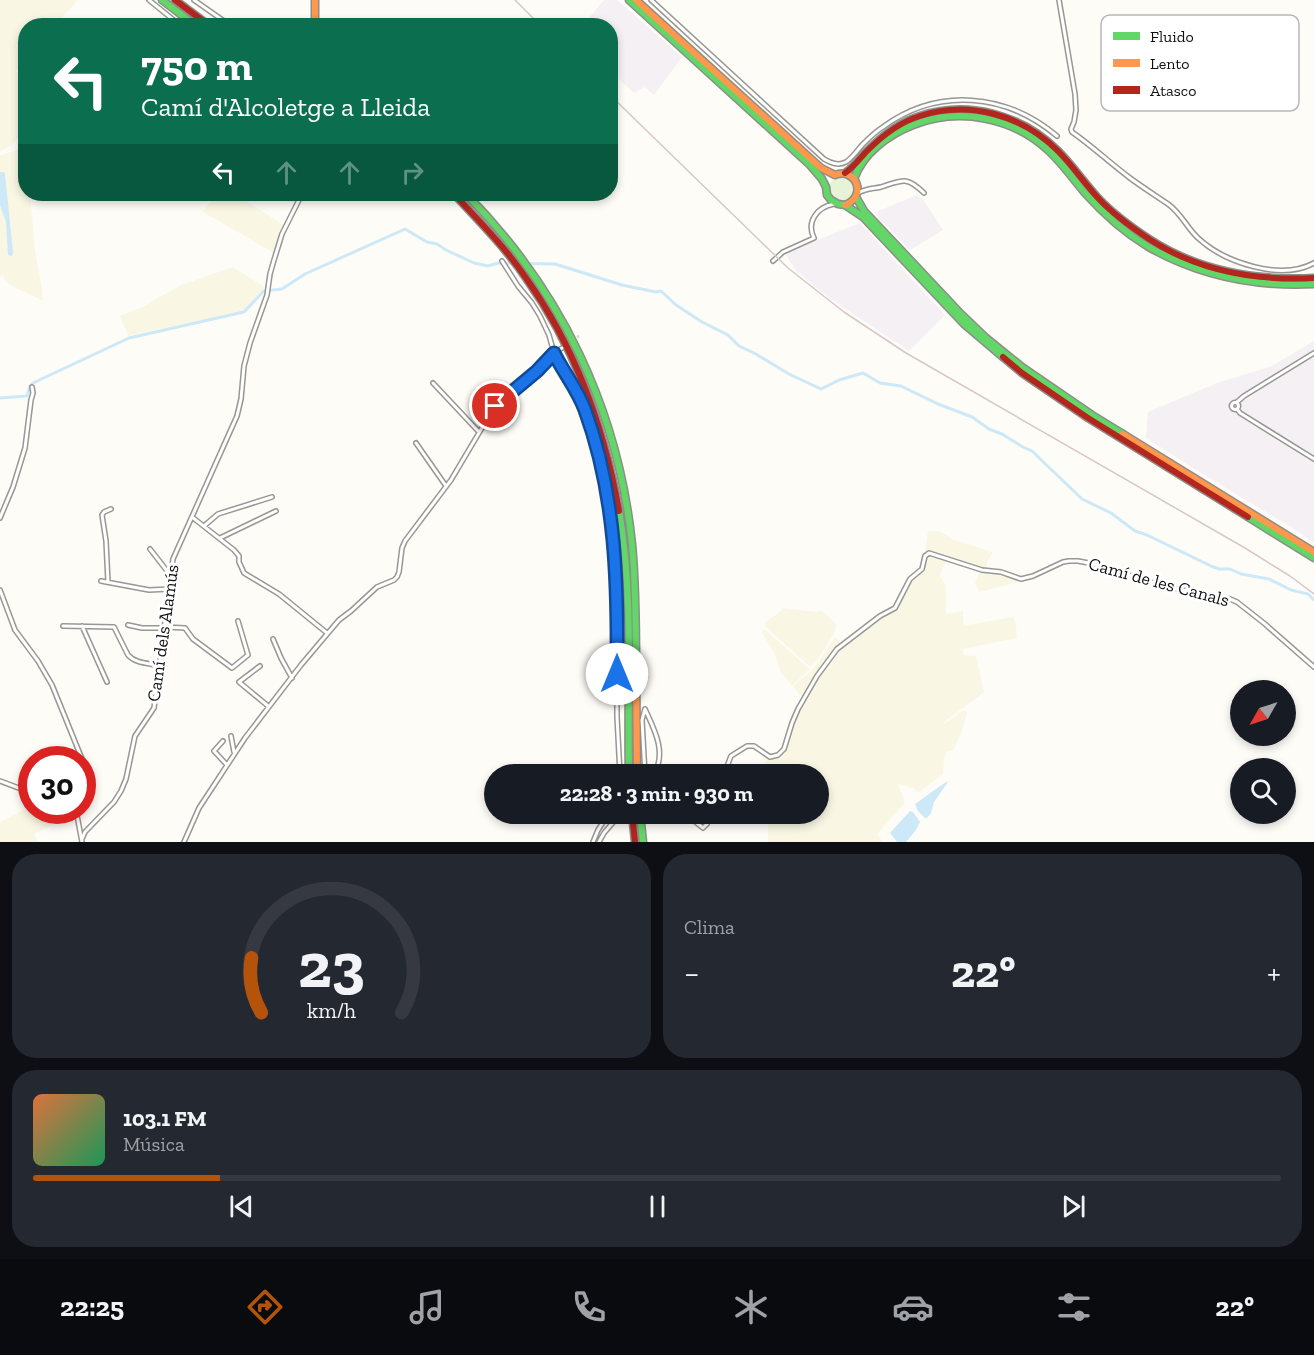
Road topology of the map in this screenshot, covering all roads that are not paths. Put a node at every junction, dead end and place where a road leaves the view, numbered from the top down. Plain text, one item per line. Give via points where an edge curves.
1 (149, 0) edge
2 (162, 0) edge
3 (175, 0) edge
4 (194, 0) edge
5 (315, 0) edge
6 (623, 0) edge
7 (629, 0) edge
8 (636, 0) edge
9 (651, 0) edge
10 (1059, 0) edge
11 (171, 18) edge
12 (186, 18) edge
13 (199, 18) edge
14 (220, 18) edge
15 (315, 18) edge
16 (1057, 136) dead end
17 (797, 152) junction
18 (845, 173) junction
19 (835, 175) junction
20 (856, 182) junction
21 (826, 187) junction
22 (867, 188) junction
23 (924, 193) dead end
24 (827, 195) junction
25 (857, 195) junction
26 (299, 201) edge
27 (461, 201) edge
28 (473, 201) edge
29 (841, 205) junction
30 (821, 209) junction
31 (773, 261) dead end
32 (503, 263) dead end
33 (1314, 263) edge
34 (1314, 278) edge
35 (1314, 284) edge
36 (562, 348) tunnel mouth
37 (554, 353) junction
38 (1314, 353) edge
39 (433, 383) dead end
40 (32, 387) dead end
41 (479, 432) junction
42 (416, 443) dead end
43 (1314, 459) edge
44 (446, 486) junction
45 (272, 497) dead end
46 (111, 509) dead end
47 (276, 512) dead end
48 (0, 518) edge
49 (192, 518) junction
50 (204, 526) junction
51 (219, 538) junction
52 (150, 549) dead end
53 (1314, 552) edge
54 (1314, 558) edge
55 (171, 576) junction
56 (101, 581) dead end
57 (108, 582) junction
58 (170, 589) junction
59 (0, 590) edge
60 (238, 621) dead end
61 (128, 625) dead end
62 (63, 626) dead end
63 (82, 626) junction
64 (165, 627) junction
65 (327, 633) junction
66 (273, 639) dead end
67 (160, 666) junction
68 (260, 666) dead end
69 (1314, 666) edge
70 (292, 678) junction
71 (107, 681) dead end
72 (268, 706) junction
73 (231, 736) dead end
74 (223, 741) dead end
75 (77, 746) edge
76 (235, 753) junction
77 (619, 764) edge
78 (629, 764) edge
79 (637, 764) edge
80 (644, 764) edge
81 (658, 764) edge
82 (728, 764) edge
83 (227, 765) junction
84 (0, 781) edge
85 (18, 788) edge
86 (79, 824) edge
87 (602, 824) edge
88 (612, 824) edge
89 (633, 824) edge
90 (641, 824) edge
91 (82, 841) edge
92 (184, 842) edge
93 (593, 842) edge
94 (599, 842) edge
95 (635, 842) edge
96 (643, 842) edge

1 - 11 street
2 - 12 main road
3 - 13 main road
4 - 14 street
5 - 15 main road
6 - 17 main road
7 - 17 main road
8 - 19 main road via 819,166
9 - 16 street via 831,163 849,160 874,134 899,117 945,102 982,101 1009,107 1040,122
10 - 33 street via 1075,94 1072,132 1168,204 1199,239 1225,256 1269,269 1294,270
17 - 21 main road
18 - 19 main road
18 - 20 main road
18 - 34 main road via 878,140 912,119 955,109 987,112 1015,120 1038,134 1110,210 1173,253 1243,275
19 - 21 main road
20 - 22 street
20 - 25 main road
20 - 35 main road via 858,169 871,154 906,128 950,116 987,118 1014,127 1041,144 1111,219 1173,260 1242,282
21 - 24 main road
22 - 23 street via 906,180
22 - 25 street
24 - 29 main road
24 - 30 street
25 - 29 main road
25 - 53 main road via 866,213 946,299 1022,367 1085,411
26 - 49 street, Camí dels Alamús via 271,270 247,356 237,416
27 - 78 main road via 513,259 553,320 577,367 601,429 614,478 627,582
28 - 79 main road via 523,259 558,313 585,364 620,469 635,579
29 - 30 street
29 - 54 main road via 863,217 964,324 1022,374
30 - 31 street via 810,224 814,238 786,250
32 - 37 street via 540,316
36 - 37 street
37 - 41 street via 495,406
37 - 77 street via 586,412 608,502 618,589
38 - 43 street via 1231,406
39 - 41 street
40 - 48 street via 25,448
41 - 44 street
42 - 44 street
44 - 65 street via 405,541 397,577 372,591
45 - 50 street via 218,514
46 - 57 street via 102,515
47 - 51 street
49 - 50 street
49 - 55 street, Camí dels Alamús via 174,555
50 - 51 street
51 - 65 street via 239,556 244,573 279,594
52 - 55 street
55 - 58 street, Camí dels Alamús
56 - 57 street
57 - 58 street via 149,590
58 - 64 street, Camí dels Alamús
59 - 75 street via 13,627 50,680
60 - 64 street via 248,655 232,668 193,639 186,628
61 - 64 street
62 - 63 street
63 - 67 street via 114,627 131,659
63 - 71 street
64 - 67 street, Camí dels Alamús
65 - 70 street
66 - 70 street
67 - 91 street, Camí dels Alamús via 152,712 135,736 124,785
68 - 72 street via 239,682
69 - 82 street, Camí de les Canals via 1230,599 1160,585 1078,561 1063,562 1021,579 929,553 895,608 836,651 798,710 782,752 770,757 746,746 731,756
70 - 72 street
72 - 76 street
73 - 76 street
74 - 83 street via 214,751
76 - 83 street
80 - 81 street via 645,709 660,748
83 - 92 street via 199,808
84 - 85 street
86 - 91 street
87 - 93 street
88 - 94 street
89 - 95 main road
90 - 96 main road

